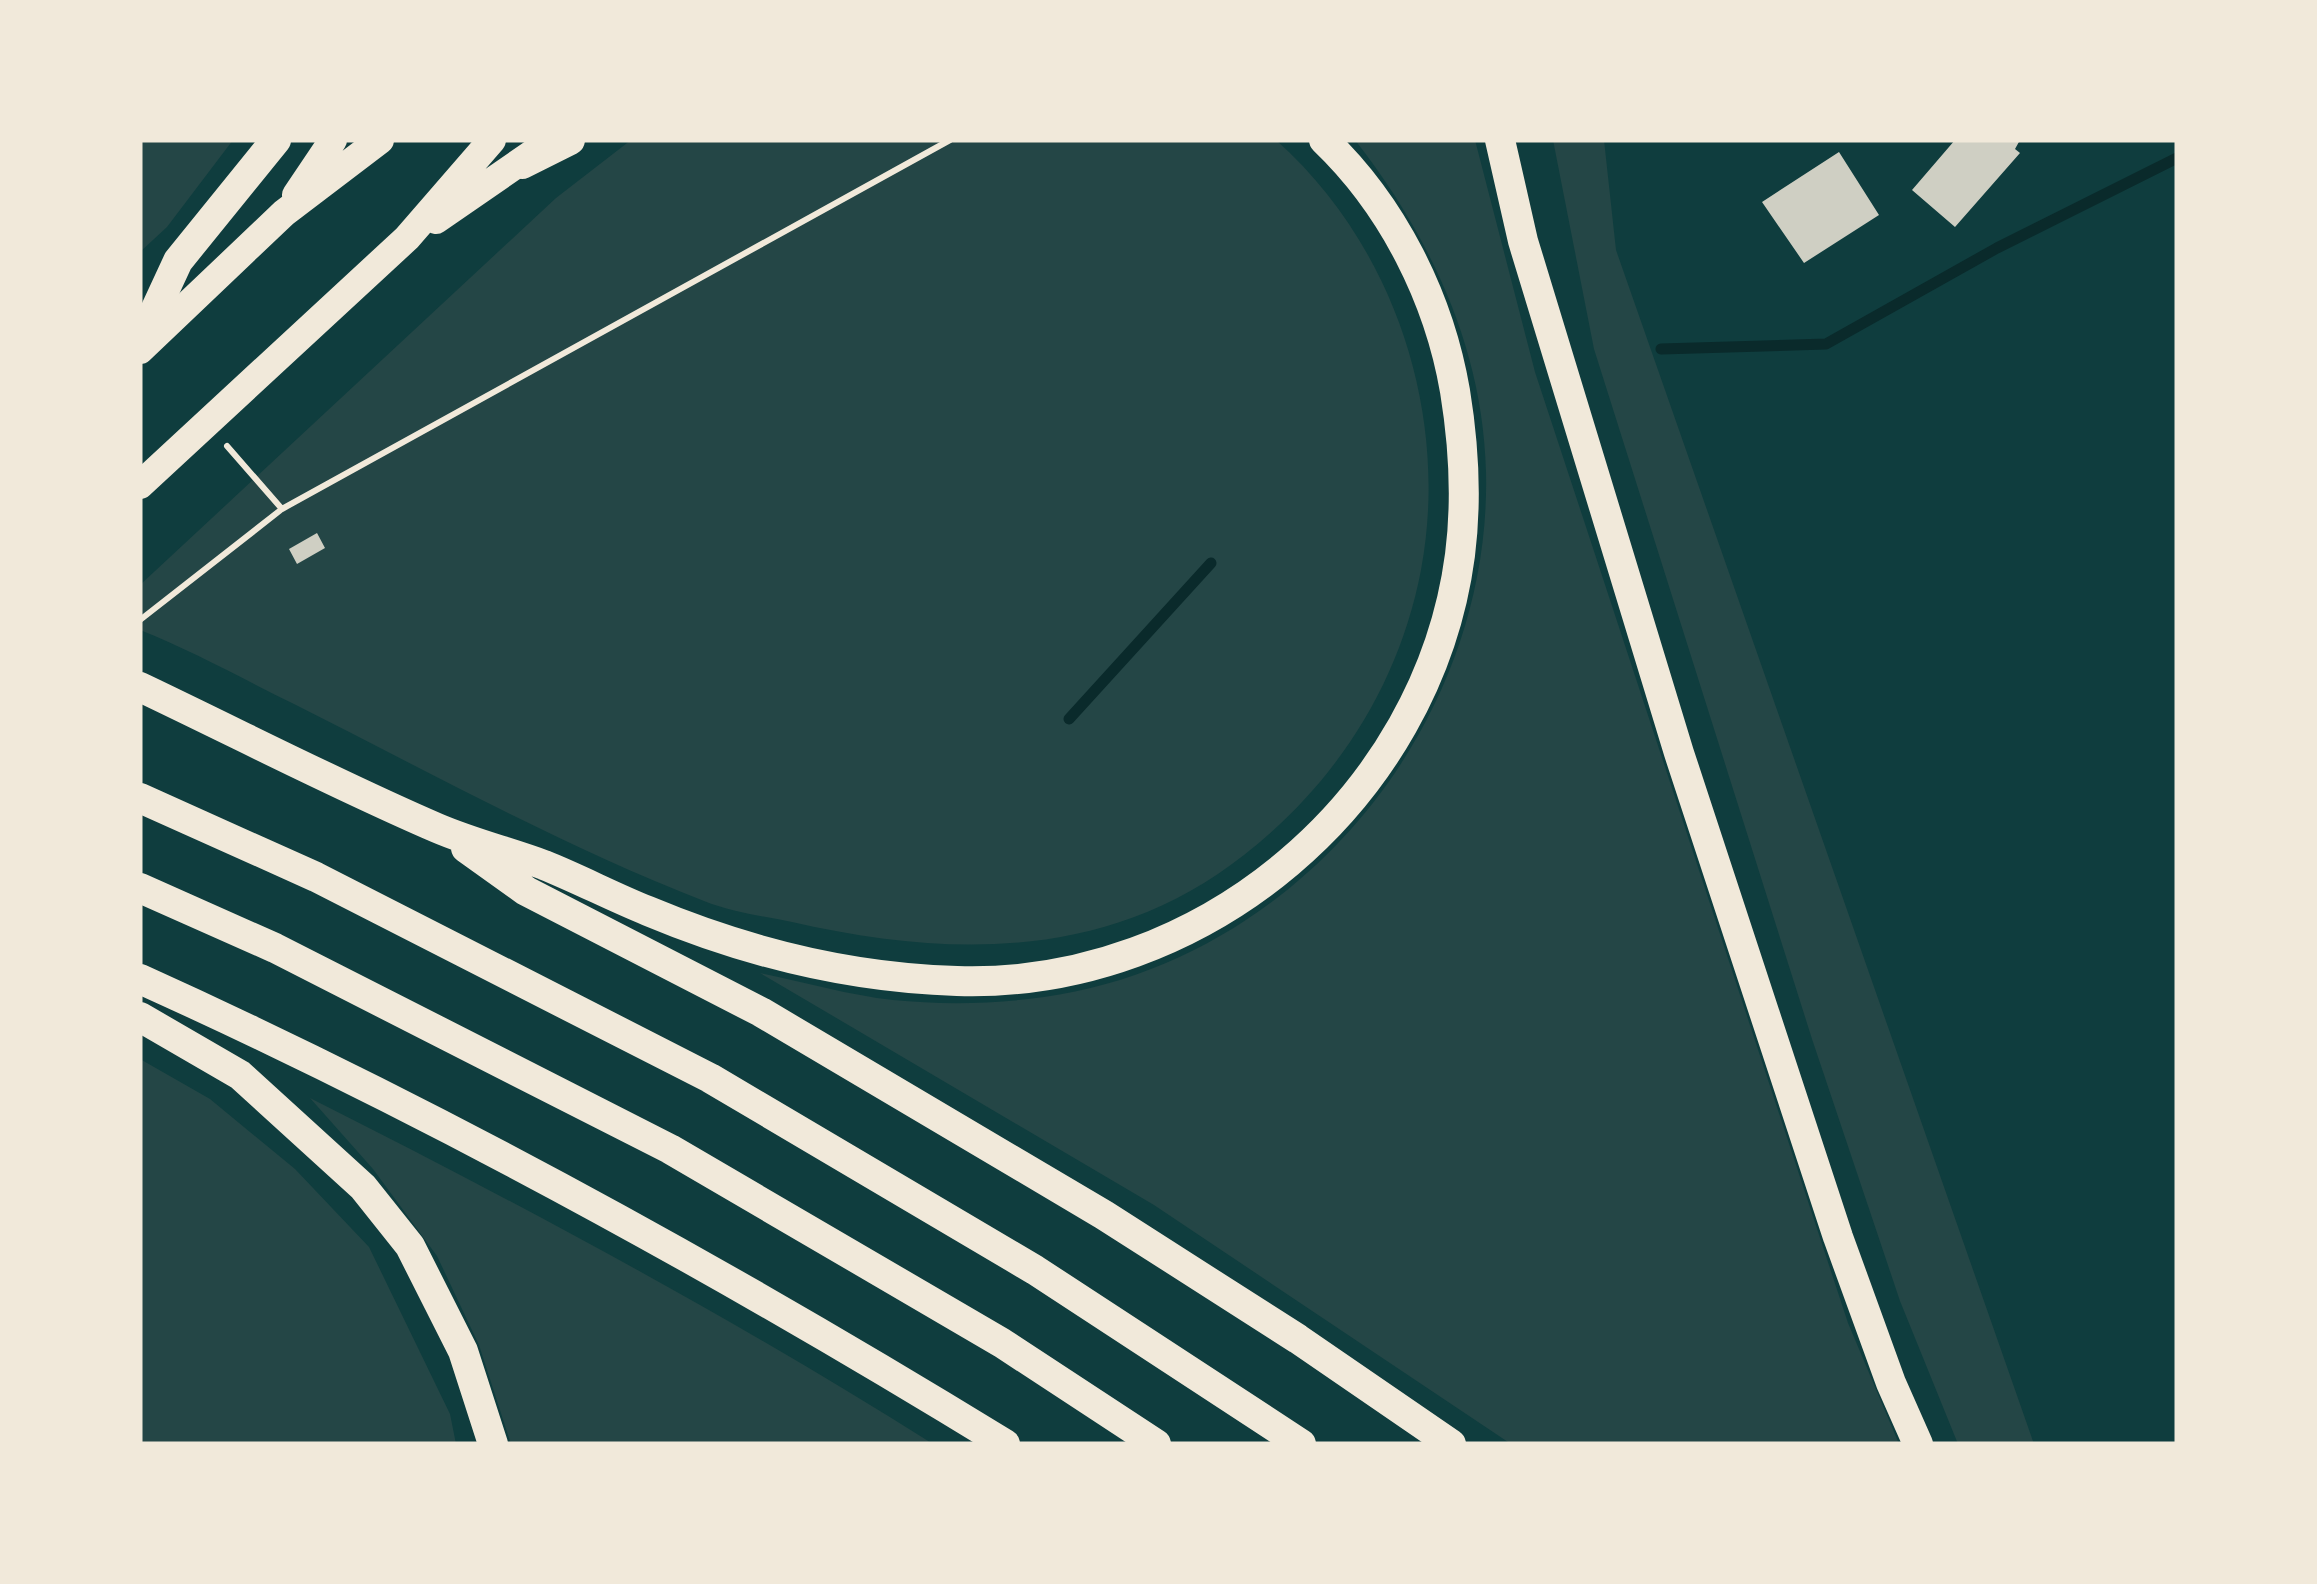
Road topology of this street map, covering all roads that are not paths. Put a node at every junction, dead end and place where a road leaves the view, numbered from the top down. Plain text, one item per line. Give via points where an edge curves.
1 (276, 140) edge
2 (333, 140) edge
3 (380, 140) edge
4 (492, 140) edge
5 (549, 140) edge
6 (570, 140) edge
7 (1324, 140) edge
8 (1500, 140) edge
9 (522, 164) junction
10 (284, 213) junction
11 (408, 238) junction
12 (140, 347) edge
13 (140, 485) edge
14 (140, 686) edge
15 (140, 798) edge
16 (440, 829) junction
17 (140, 888) edge
18 (140, 979) edge
19 (140, 1017) edge
20 (493, 1444) edge
21 (1005, 1444) edge
22 (1156, 1444) edge
23 (1301, 1444) edge
24 (1450, 1444) edge
25 (1918, 1444) edge

1 - 12 highway via 178,261
2 - 10 highway
3 - 10 highway
4 - 11 highway
5 - 9 highway
6 - 9 highway
7 - 16 highway via 1375,198 1430,299 1449,358 1463,441 1464,498 1449,608 1408,716 1367,780 1280,872 1239,902 1155,944 1030,977 961,982 886,976 774,954
8 - 25 highway via 1528,260 1679,752 1838,1237
9 - 11 highway
10 - 12 highway
11 - 13 highway
14 - 16 highway
15 - 23 highway via 316,878 710,1078 1035,1270
16 - 24 highway via 526,891 761,1012 1104,1215
17 - 22 highway via 274,948 670,1149 1002,1343
18 - 21 highway via 606,1211
19 - 20 highway via 240,1075 363,1187 419,1263 463,1352

